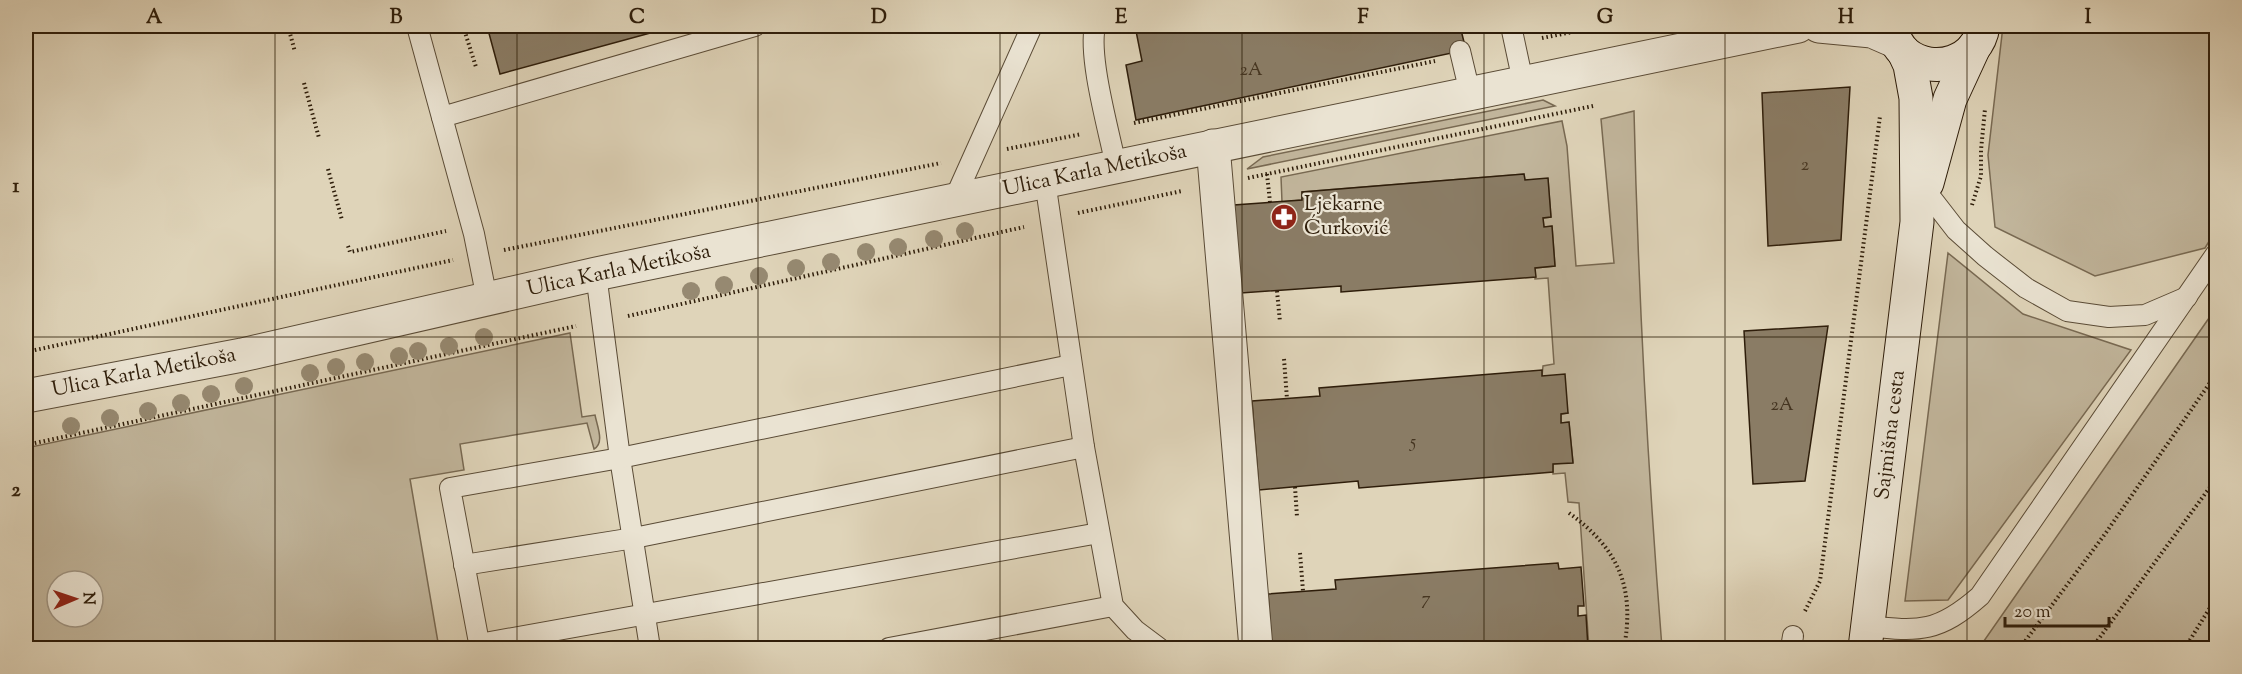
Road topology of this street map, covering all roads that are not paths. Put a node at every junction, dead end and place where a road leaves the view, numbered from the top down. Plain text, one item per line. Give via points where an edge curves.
1 (417, 26) edge
2 (755, 26) edge
3 (1032, 26) edge
4 (1095, 26) edge
5 (1798, 26) edge
6 (1819, 26) edge
7 (1513, 35) edge
8 (1978, 36) edge
9 (1896, 40) edge
10 (1460, 53) road end
11 (1523, 82) junction
12 (1470, 93) junction
13 (442, 117) junction
14 (1213, 146) junction
15 (1116, 166) junction
16 (1045, 182) junction
17 (1925, 190) junction
18 (954, 200) junction
19 (1917, 222) junction
20 (2217, 254) edge
21 (596, 274) junction
22 (2187, 297) junction
23 (487, 299) junction
24 (1071, 364) junction
25 (26, 396) edge
26 (1084, 447) junction
27 (620, 458) junction
28 (1100, 534) junction
29 (634, 538) junction
30 (464, 565) junction
31 (1113, 606) junction
32 (646, 616) junction
33 (1866, 637) edge
34 (480, 646) edge
35 (650, 648) edge
36 (889, 648) edge
37 (1159, 648) edge
38 (1256, 648) edge

1 - 13 lane
2 - 13 lane
3 - 18 lane
4 - 15 lane via 1095,59
5 - 11 street, Ulica Karla Metikoša
6 - 9 street via 1872,31
7 - 11 lane
8 - 9 street via 1962,58 1932,65 1917,62
8 - 17 street, Sajmišna cesta via 1950,99
9 - 19 street, Sajmišna cesta via 1910,65 1916,98
10 - 12 lane
11 - 12 street, Ulica Karla Metikoša
12 - 14 street, Ulica Karla Metikoša
13 - 23 lane
14 - 15 street, Ulica Karla Metikoša
14 - 38 street, Ulica Karla Metikoša
15 - 16 street, Ulica Karla Metikoša
16 - 18 street, Ulica Karla Metikoša
16 - 24 lane
17 - 19 street, Sajmišna cesta
17 - 22 lane via 1956,230 1985,256 2026,288 2067,310 2109,317 2145,315
18 - 21 street, Ulica Karla Metikoša
19 - 33 street, Sajmišna cesta
20 - 22 lane
21 - 23 street, Ulica Karla Metikoša
21 - 27 lane
22 - 33 lane via 1980,596 1938,625
23 - 25 street, Ulica Karla Metikoša via 242,355
24 - 26 lane
24 - 27 lane
26 - 28 lane
26 - 29 lane
27 - 29 lane
27 - 30 lane via 450,488
28 - 31 lane
28 - 32 lane
29 - 30 lane
29 - 32 lane
30 - 34 lane
31 - 36 lane
31 - 37 lane
32 - 34 lane
32 - 35 lane

